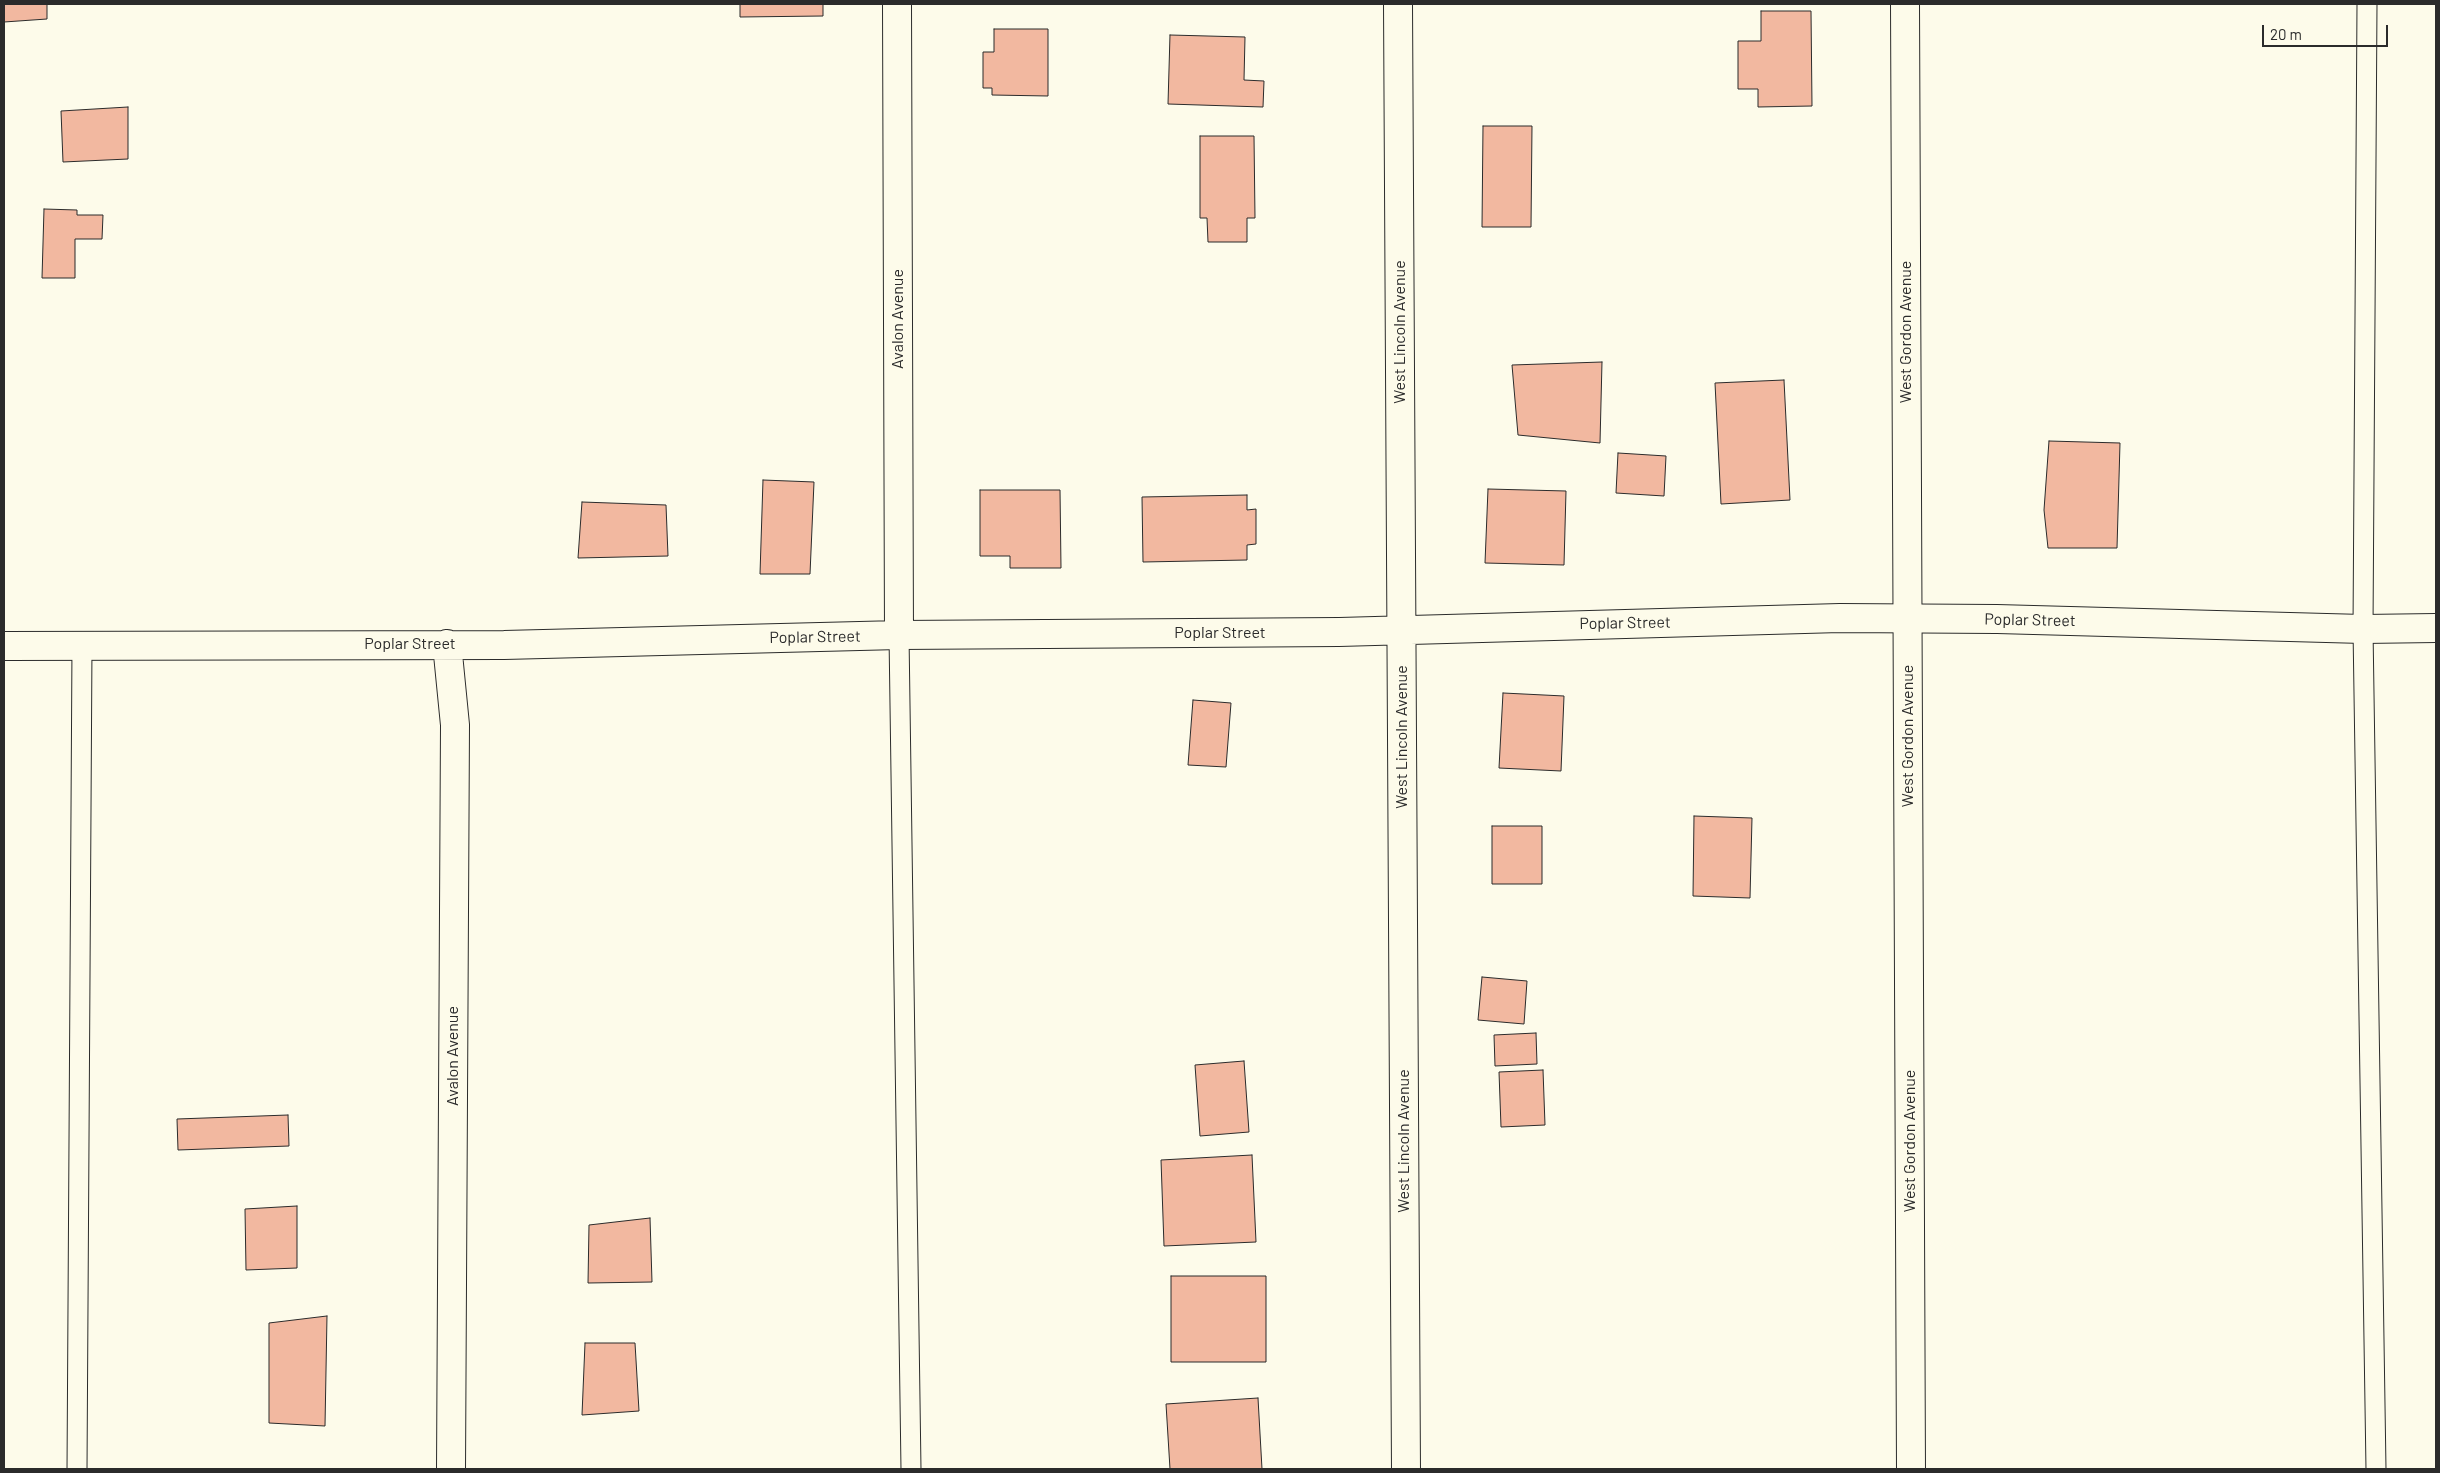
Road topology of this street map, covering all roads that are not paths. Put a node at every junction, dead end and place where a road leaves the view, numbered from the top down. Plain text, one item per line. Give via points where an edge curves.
1 (896, 4) edge
2 (1398, 4) edge
3 (1904, 4) edge
4 (2367, 4) edge
5 (1908, 618) junction
6 (1401, 628) junction
7 (2363, 628) junction
8 (2436, 628) edge
9 (899, 635) junction
10 (447, 644) junction
11 (82, 645) junction
12 (4, 646) edge
13 (77, 1469) edge
14 (451, 1469) edge
15 (911, 1469) edge
16 (1406, 1469) edge
17 (1911, 1469) edge
18 (2376, 1469) edge

1 - 9 street, Avalon Avenue
2 - 6 street, West Lincoln Avenue
3 - 5 street, West Gordon Avenue
4 - 7 lane
5 - 6 street, Poplar Street
5 - 7 street, Poplar Street
5 - 17 street, West Gordon Avenue
6 - 9 street, Poplar Street via 1339,632
6 - 16 street, West Lincoln Avenue
7 - 8 street, Poplar Street
7 - 18 lane
9 - 10 street, Poplar Street
9 - 15 lane
10 - 11 street, Poplar Street
10 - 14 street, Avalon Avenue via 454,725
11 - 12 street, Poplar Street
11 - 13 lane

